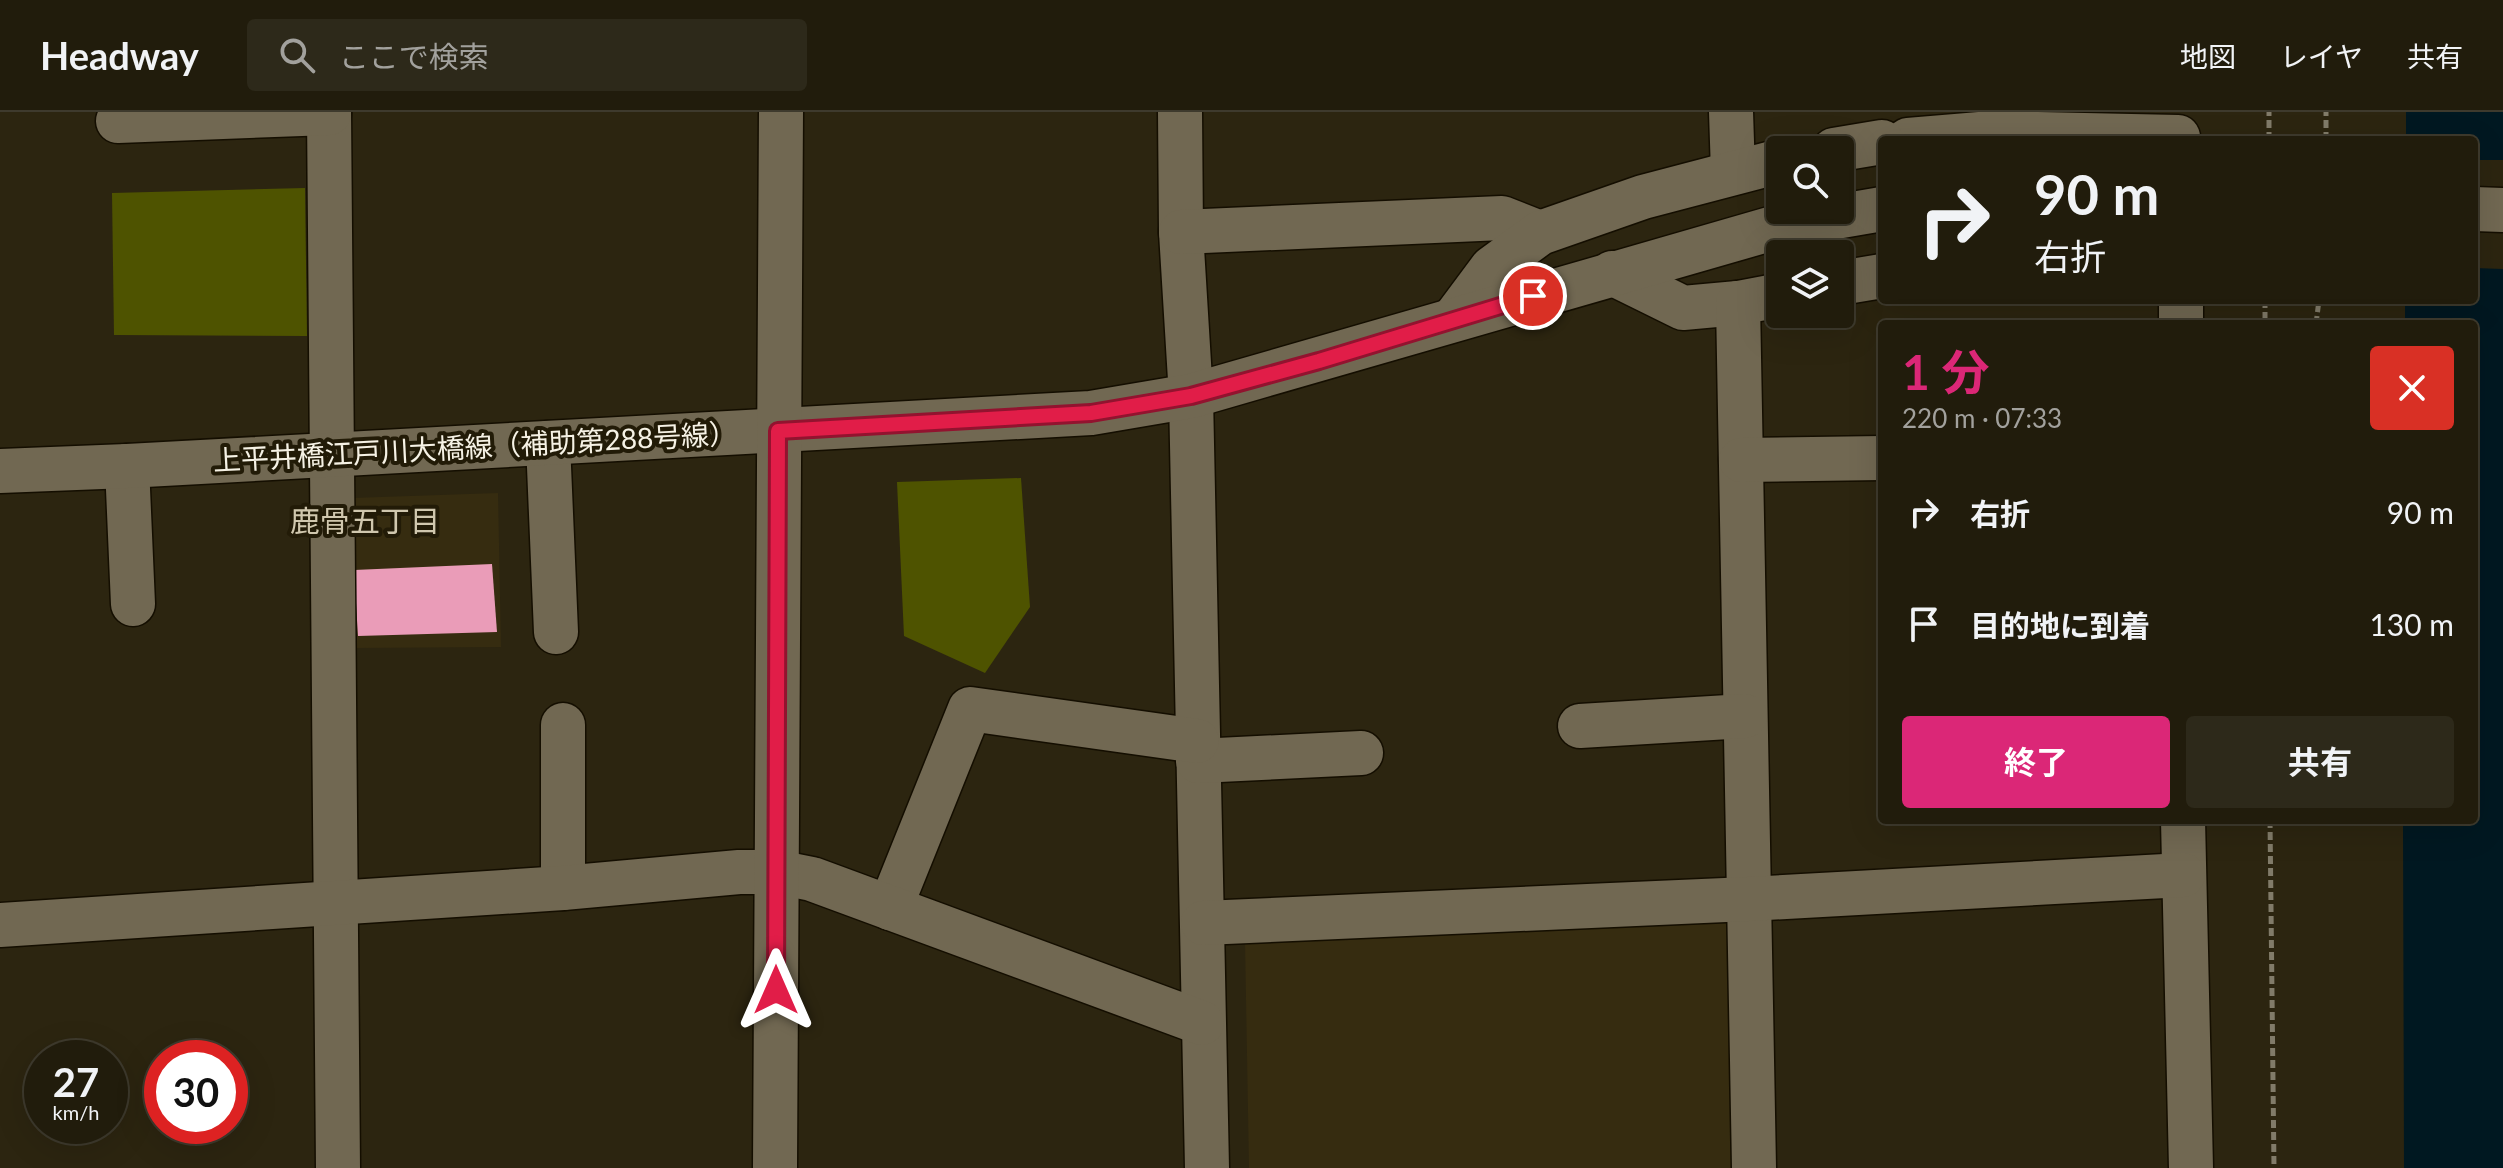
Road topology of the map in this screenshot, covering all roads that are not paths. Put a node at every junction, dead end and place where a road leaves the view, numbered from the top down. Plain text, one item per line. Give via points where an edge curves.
1 (329, 112) edge
2 (781, 112) edge
3 (1180, 112) edge
4 (1731, 112) edge
5 (118, 121) dead end
6 (1991, 122) edge
7 (1926, 136) edge
8 (2180, 136) edge
9 (1878, 143) edge
10 (1854, 147) edge
11 (1766, 164) edge
12 (1733, 172) junction
13 (2478, 209) edge
14 (1878, 210) edge
15 (2503, 210) edge
16 (1181, 232) junction
17 (1540, 233) junction
18 (1612, 273) junction
19 (1878, 277) edge
20 (1854, 281) edge
21 (1766, 298) edge
22 (1738, 303) junction
23 (1454, 319) junction
24 (1191, 396) junction
25 (778, 431) junction
26 (548, 443) junction
27 (333, 453) junction
28 (1878, 458) edge
29 (1741, 460) junction
30 (127, 466) junction
31 (0, 471) edge
32 (133, 604) dead end
33 (556, 632) dead end
34 (1745, 716) junction
35 (563, 725) dead end
36 (1580, 726) dead end
37 (1198, 751) junction
38 (1361, 753) dead end
39 (2183, 824) edge
40 (777, 872) junction
41 (2183, 875) junction
42 (563, 888) junction
43 (1748, 899) junction
44 (335, 901) junction
45 (890, 908) junction
46 (1203, 923) junction
47 (0, 925) edge
48 (1202, 1023) junction
49 (338, 1168) edge
50 (775, 1168) edge
51 (1207, 1168) edge
52 (1754, 1168) edge
53 (2191, 1168) edge

1 - 5 street
1 - 27 street
2 - 25 street
3 - 16 street
4 - 12 street
6 - 7 street
6 - 8 street
9 - 10 street
11 - 12 street
12 - 17 street
13 - 15 street
14 - 18 street, 上平井橋江戸川大橋線（補助第288号線） via 1777,227
16 - 17 street via 1502,218
16 - 24 street
17 - 23 street via 1492,268
18 - 22 street via 1683,308
18 - 23 street, 上平井橋江戸川大橋線（補助第288号線）
19 - 20 street
21 - 22 street
22 - 29 street
23 - 24 street, 上平井橋江戸川大橋線（補助第288号線）
24 - 25 street, 上平井橋江戸川大橋線（補助第288号線） via 1091,413
24 - 37 street
25 - 26 street, 上平井橋江戸川大橋線（補助第288号線）
25 - 40 street
26 - 27 street, 上平井橋江戸川大橋線（補助第288号線）
26 - 33 street
27 - 30 street, 上平井橋江戸川大橋線（補助第288号線）
27 - 44 street
28 - 29 street
29 - 34 street
30 - 31 street, 上平井橋江戸川大橋線（補助第288号線）
30 - 32 street
34 - 36 street
34 - 43 street
35 - 42 street
37 - 38 street
37 - 45 street via 970,709
37 - 46 street
39 - 41 street
40 - 42 street
40 - 45 street
40 - 50 street
41 - 43 street
41 - 53 street
42 - 44 street
43 - 46 street
43 - 52 street
44 - 47 street
44 - 49 street
45 - 48 street
46 - 48 street
48 - 51 street

